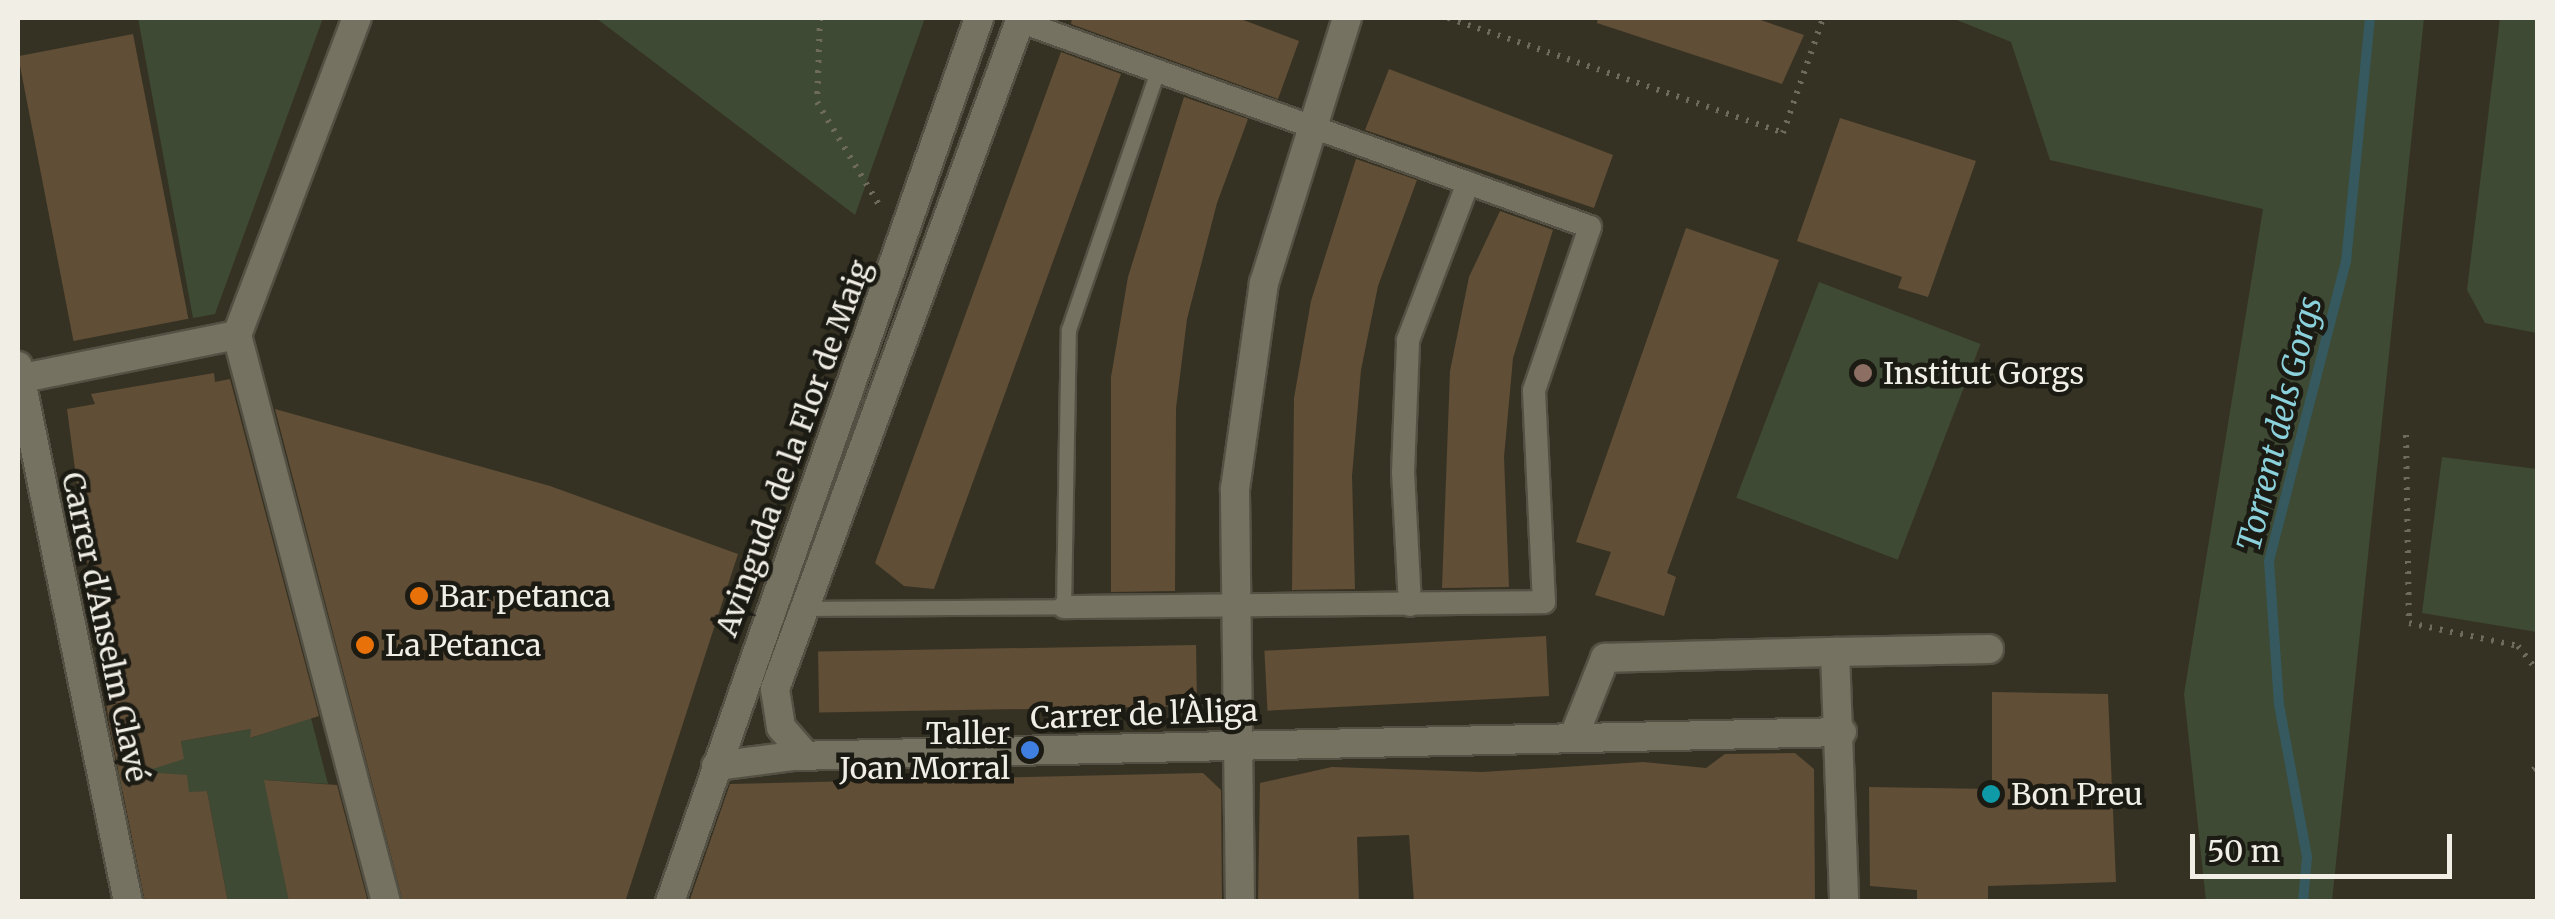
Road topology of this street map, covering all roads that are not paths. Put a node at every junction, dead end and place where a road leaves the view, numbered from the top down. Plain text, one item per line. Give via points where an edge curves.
1 (356, 18) edge
2 (979, 18) edge
3 (1347, 18) edge
4 (1020, 19) edge
5 (1158, 72) junction
6 (1316, 128) junction
7 (1468, 184) junction
8 (238, 335) junction
9 (18, 374) edge
10 (1410, 604) junction
11 (1064, 606) junction
12 (1236, 607) junction
13 (804, 609) junction
14 (1989, 648) dead end
15 (1835, 652) junction
16 (1842, 732) junction
17 (1574, 736) junction
18 (1237, 744) junction
19 (806, 756) junction
20 (716, 766) junction
21 (128, 902) edge
22 (386, 902) edge
23 (670, 902) edge
24 (1240, 902) edge
25 (1844, 902) edge

1 - 8 street
2 - 20 street, Avinguda de la Flor de Maig
3 - 6 street
4 - 5 street
4 - 13 street
5 - 6 street
5 - 11 lane via 1069,330
6 - 7 street
6 - 12 street via 1264,283 1235,489
7 - 10 street via 1408,340 1403,472
7 - 10 street via 1590,227 1534,391 1544,602
8 - 9 street
8 - 22 street
9 - 21 street, Carrer d'Anselm Clavé
10 - 12 street
11 - 12 street
11 - 13 lane
12 - 18 street
13 - 19 street via 774,706 781,727
14 - 15 street
15 - 16 street
15 - 17 street via 1606,658
16 - 17 street, Carrer de l'Àliga
16 - 25 street
17 - 18 street, Carrer de l'Àliga
18 - 19 street, Carrer de l'Àliga
18 - 24 street
19 - 20 street, Carrer de l'Àliga
20 - 23 street, Avinguda de la Flor de Maig

